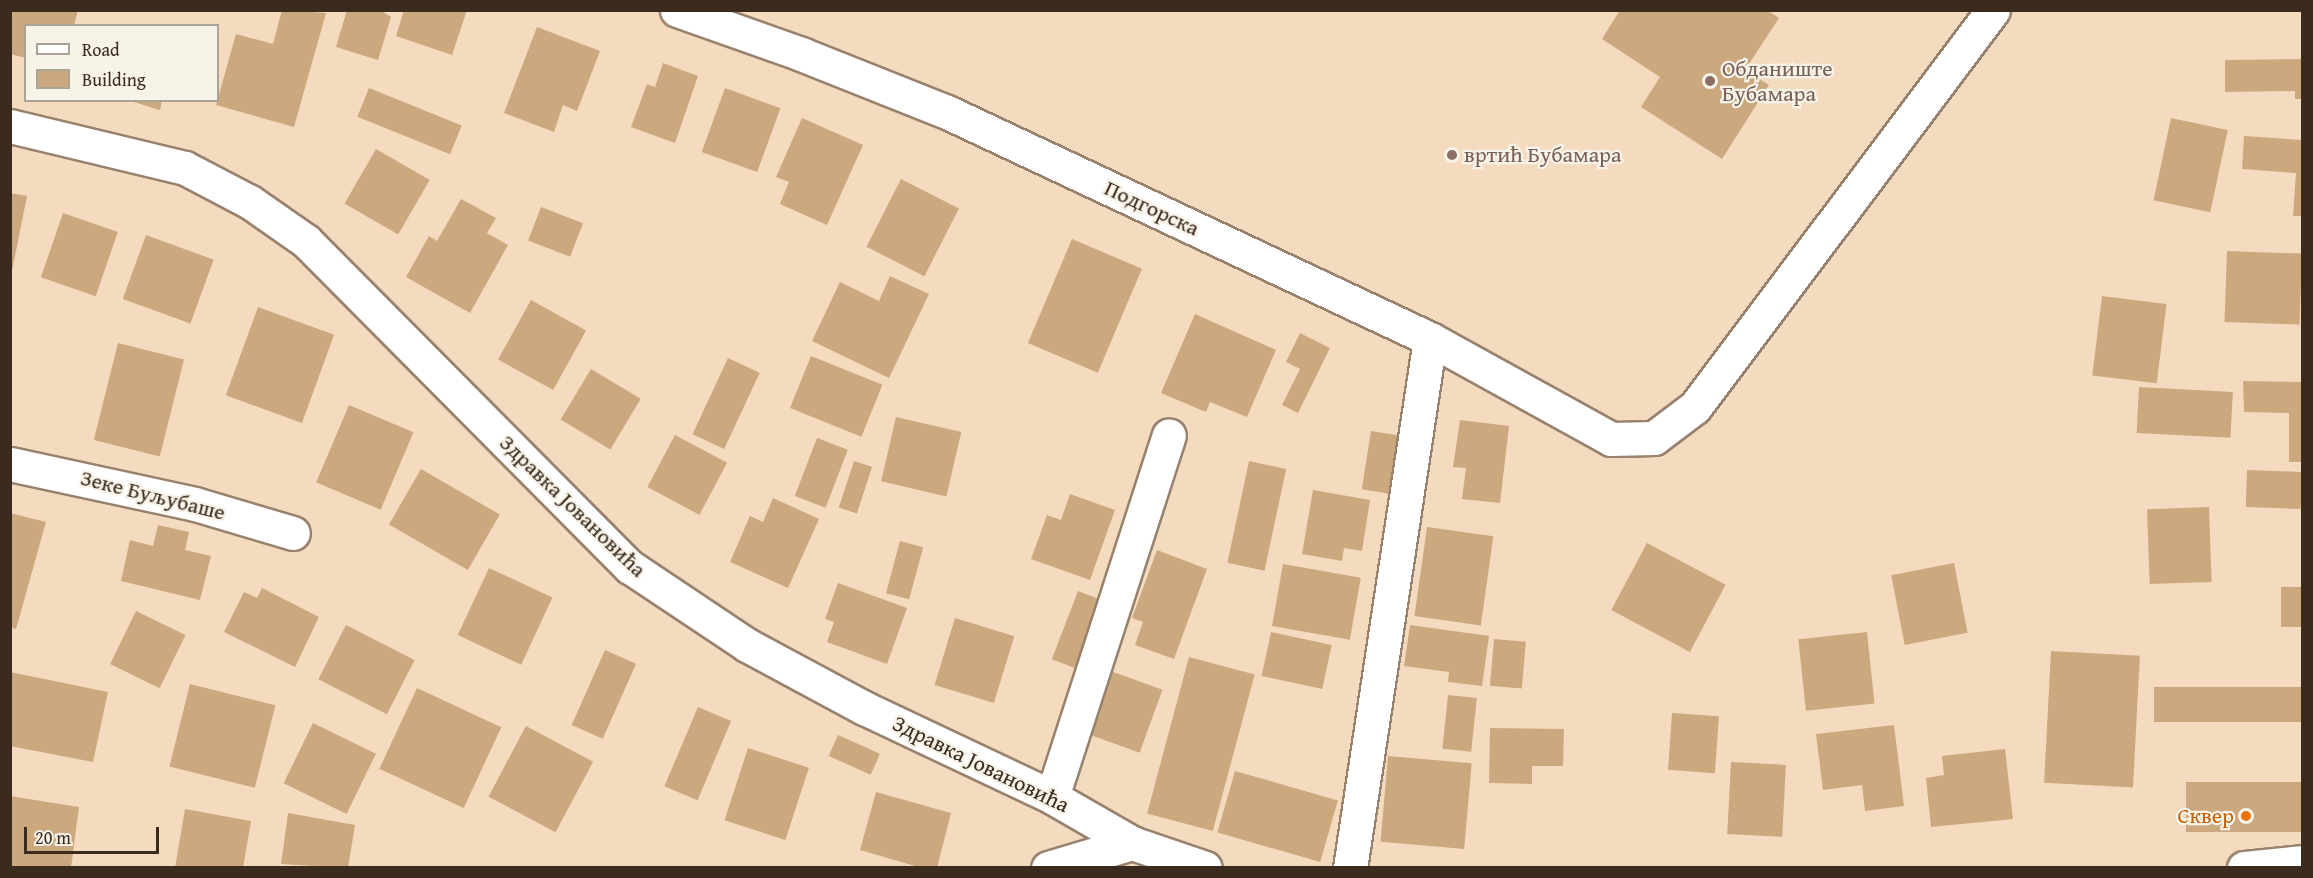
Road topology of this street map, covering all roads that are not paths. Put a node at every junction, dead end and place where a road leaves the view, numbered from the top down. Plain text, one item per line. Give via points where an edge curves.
1 (677, 10) edge
2 (1993, 10) edge
3 (10, 126) edge
4 (1430, 339) junction
5 (1169, 435) dead end
6 (10, 464) edge
7 (293, 533) dead end
8 (1052, 797) junction
9 (1132, 843) junction
10 (2302, 862) edge
11 (1048, 867) edge
12 (1205, 867) edge
13 (1350, 867) edge
14 (2244, 867) edge

1 - 4 street, Подгорска via 947,112
2 - 4 street, Подгорска via 1695,406 1654,438 1611,439
3 - 8 street, Здравка Јовановића via 185,168 250,202 306,241 630,567 747,645 864,708
4 - 13 street
5 - 8 street
6 - 7 street, Зеке Буљубаше via 195,504
8 - 9 street, Здравка Јовановића
9 - 11 street
9 - 12 street, Здравка Јовановића
10 - 14 street

